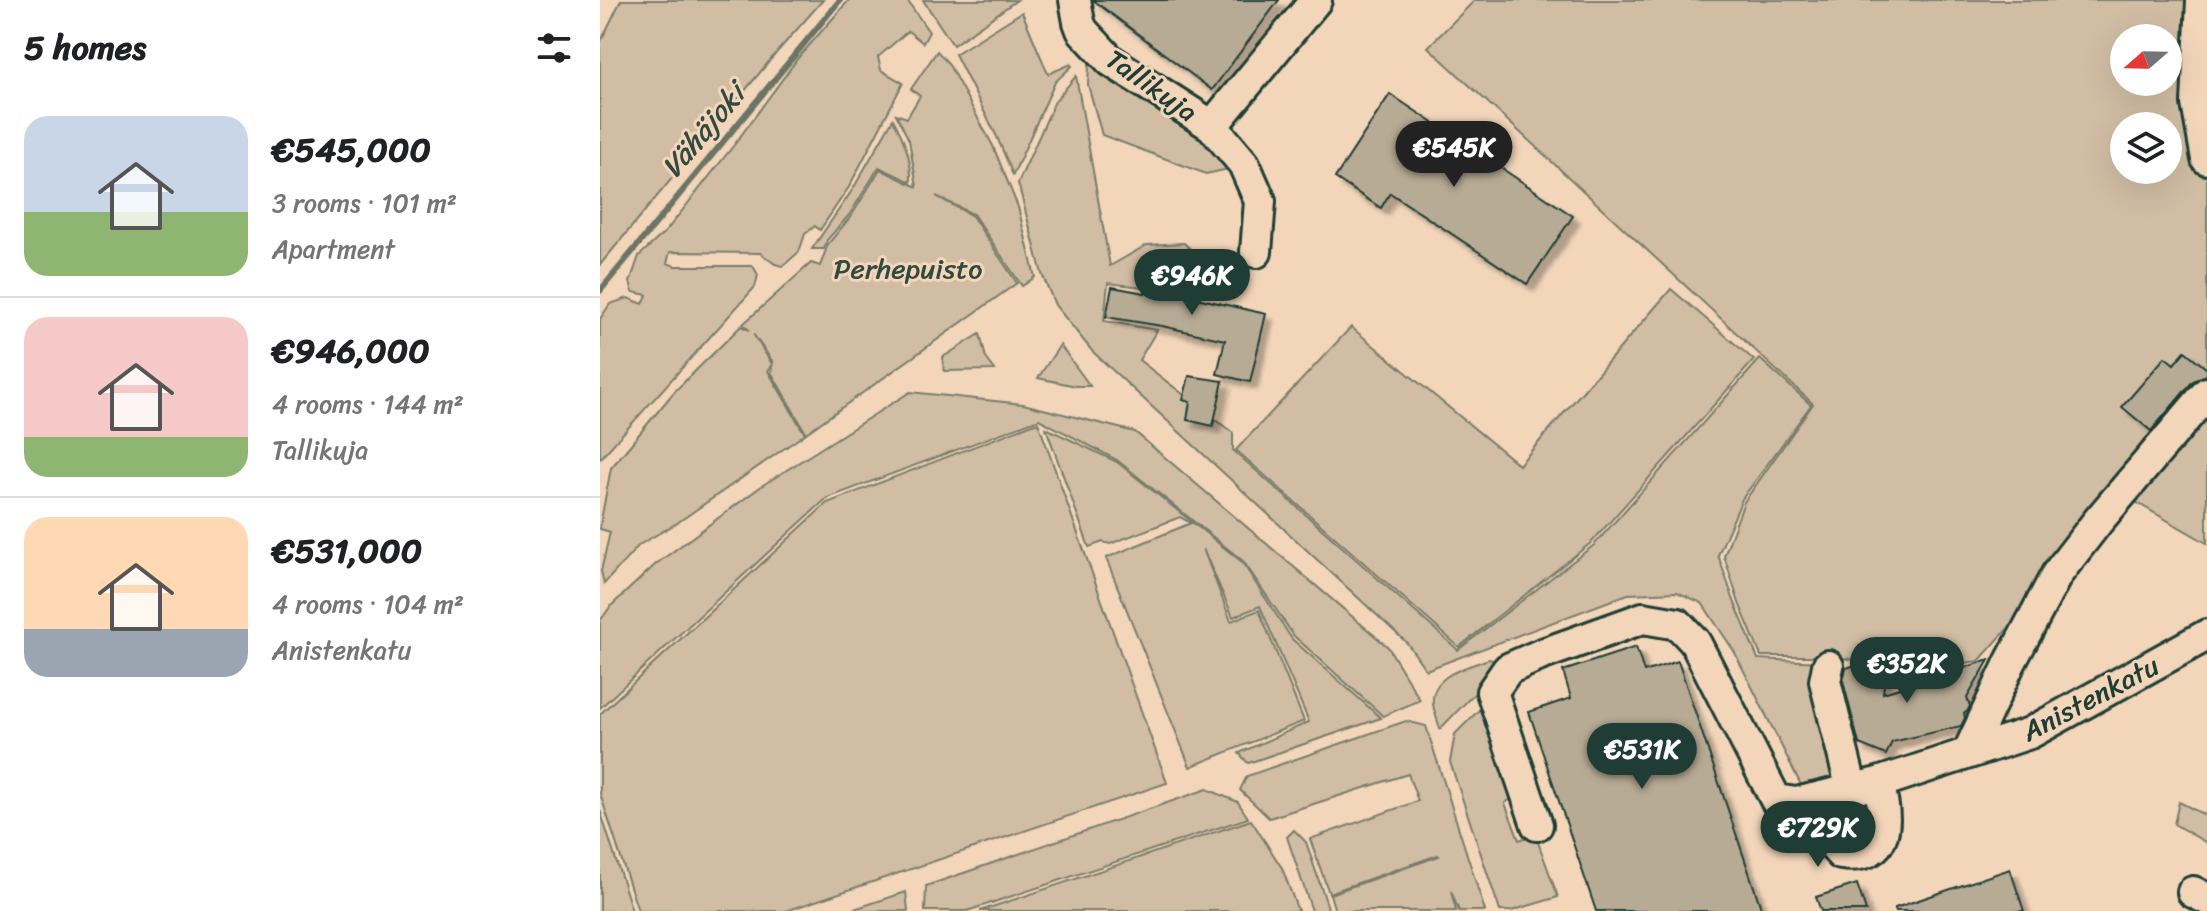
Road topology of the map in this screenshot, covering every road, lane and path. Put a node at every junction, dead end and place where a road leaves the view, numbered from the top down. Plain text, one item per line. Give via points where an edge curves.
1 (1075, 0) edge
2 (1316, 0) edge
3 (2202, 0) edge
4 (1212, 126) junction
5 (2207, 159) edge
6 (1256, 252) dead end
7 (2207, 393) edge
8 (2207, 635) edge
9 (1828, 666) dead end
10 (1968, 753) junction
11 (1865, 786) junction
12 (1813, 799) junction
13 (1537, 825) dead end

1 - 4 street, Tallikuja via 1082,30 1111,61
2 - 4 street
3 - 5 street via 2197,103
4 - 6 street, Tallikuja via 1244,164 1260,201
7 - 10 street via 2057,574
8 - 10 street, Anistenkatu via 2030,733
9 - 11 street via 1825,681
10 - 11 street, Anistenkatu
11 - 12 street, Anistenkatu
11 - 12 street via 1885,807 1884,833 1873,848 1856,856 1841,854 1827,839
12 - 13 street, Anistenkatu via 1776,800 1695,642 1678,624 1643,618 1508,669 1492,692

